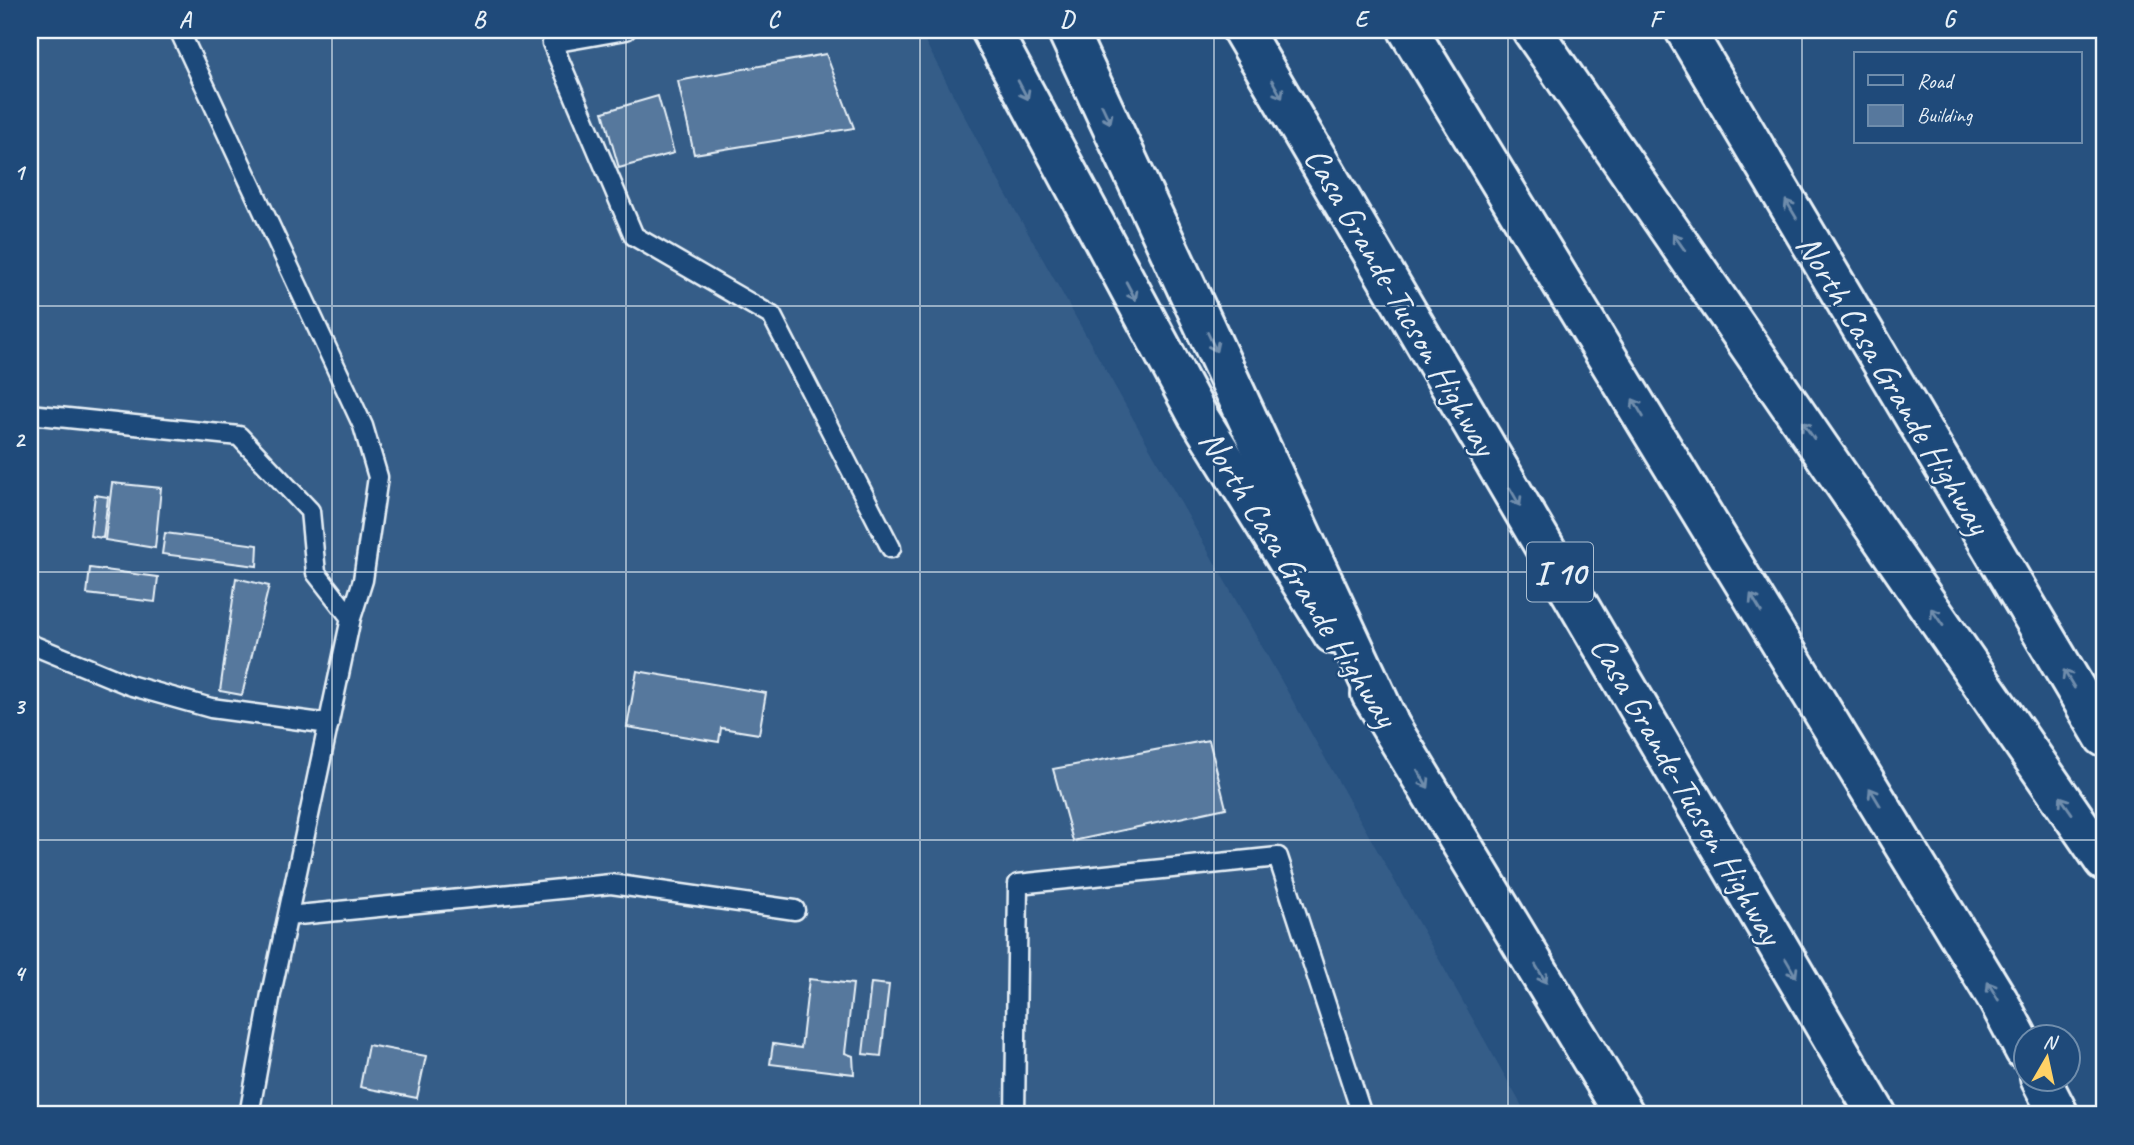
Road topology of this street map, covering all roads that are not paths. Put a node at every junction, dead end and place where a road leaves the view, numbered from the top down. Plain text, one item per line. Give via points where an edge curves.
1 (179, 30) edge
2 (626, 30) edge
3 (991, 30) edge
4 (1067, 30) edge
5 (1242, 30) edge
6 (1408, 30) edge
7 (1532, 30) edge
8 (1685, 30) edge
9 (30, 414) edge
10 (891, 548) dead end
11 (351, 618) junction
12 (30, 644) edge
13 (1388, 721) junction
14 (329, 724) junction
15 (2104, 737) edge
16 (2104, 861) edge
17 (795, 910) dead end
18 (288, 916) junction
19 (2011, 1025) edge
20 (2047, 1092) edge
21 (249, 1115) edge
22 (1015, 1115) edge
23 (1362, 1115) edge
24 (1625, 1115) edge
25 (1877, 1115) edge
26 (2059, 1115) edge

1 - 11 lane via 363,426 378,477 363,580
2 - 10 lane via 552,43 634,236 772,316
3 -> 13 main road, North Casa Grande Highway via 1198,416
4 -> 13 main road
5 -> 25 main road, Casa Grande-Tucson Highway / I 10
19 -> 6 main road
16 -> 7 main road
15 -> 8 main road, North Casa Grande Highway
9 - 11 lane via 239,436 310,512 316,573
11 - 14 lane
12 - 14 lane via 129,685 211,708
13 -> 24 main road, North Casa Grande Highway
14 - 18 lane
17 - 18 lane via 611,884
18 - 21 lane
20 - 26 main road
22 - 23 lane via 1018,884 1278,857

